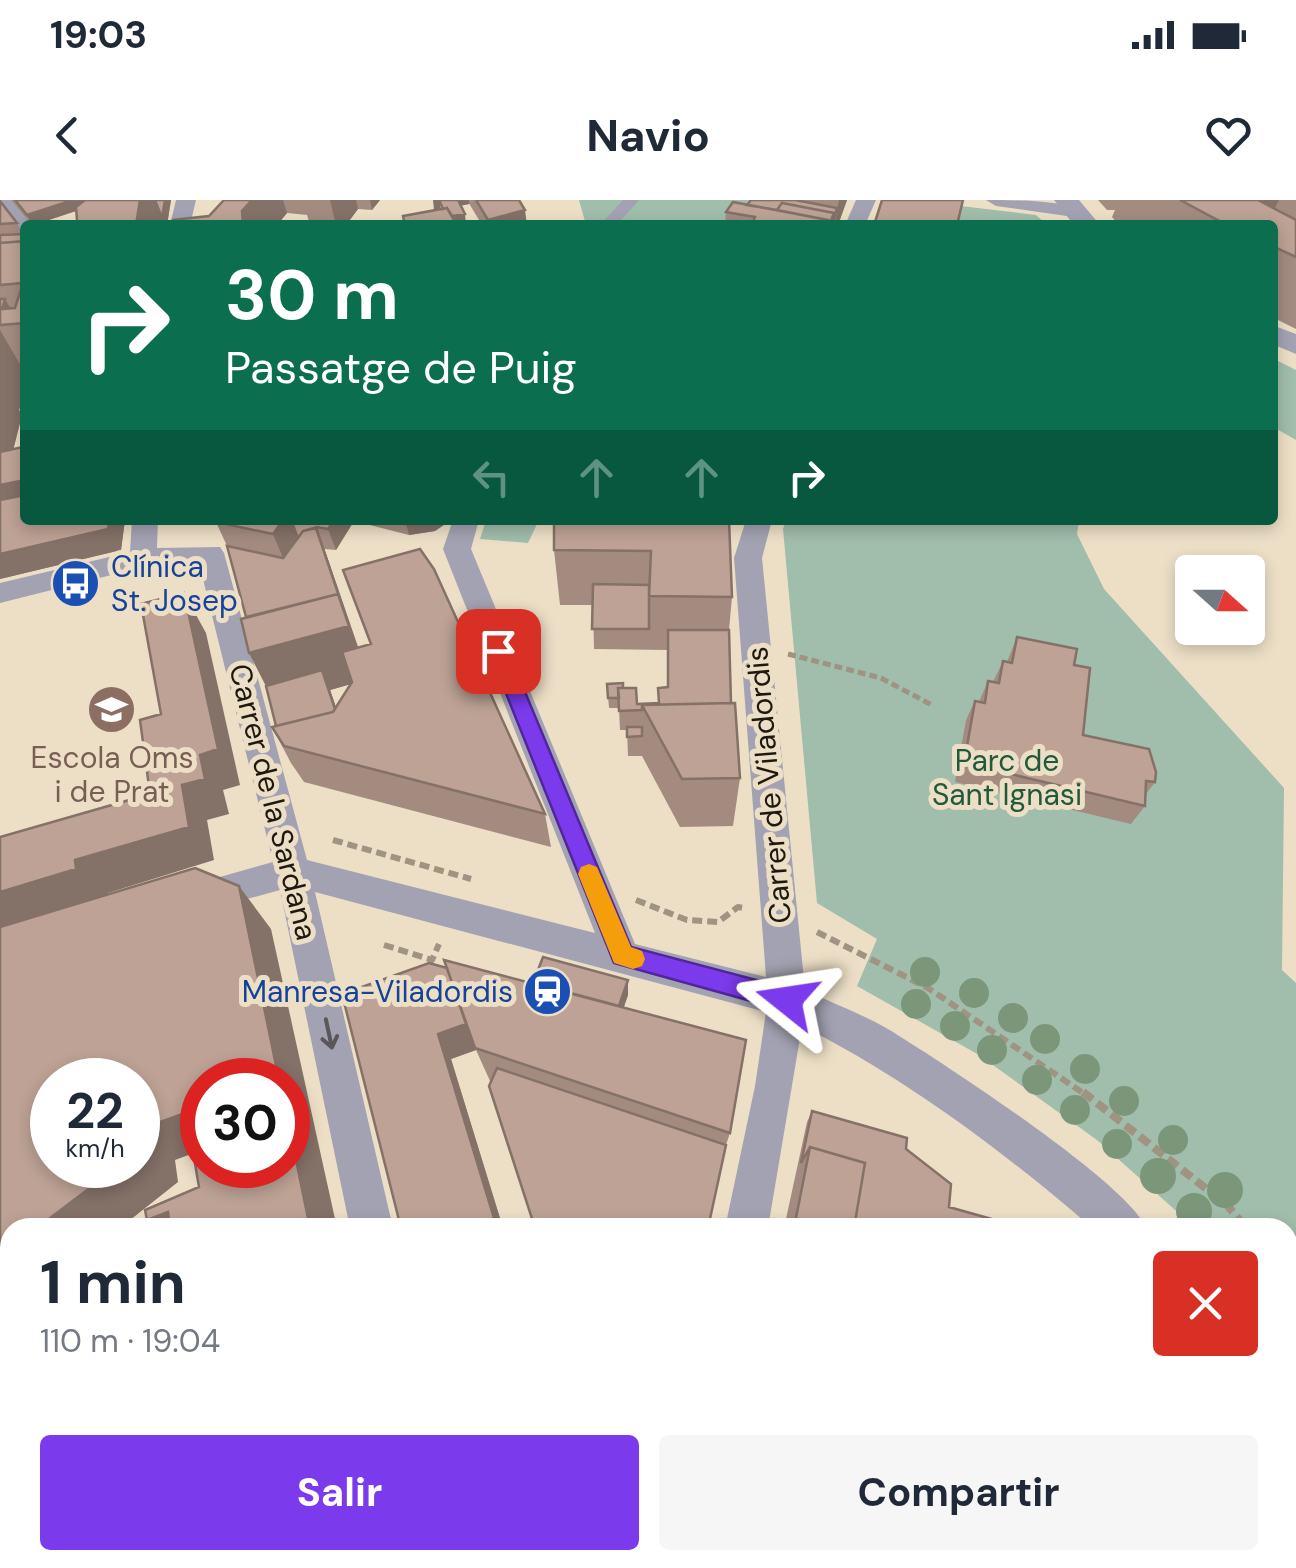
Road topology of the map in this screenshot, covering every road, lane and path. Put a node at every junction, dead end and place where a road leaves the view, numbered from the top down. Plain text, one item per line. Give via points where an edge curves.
1 (3, 200) edge
2 (631, 200) edge
3 (996, 200) edge
4 (1076, 212) edge
5 (613, 220) edge
6 (20, 222) edge
7 (145, 525) edge
8 (223, 525) edge
9 (758, 525) edge
10 (462, 534) edge
11 (210, 554) junction
12 (142, 558) junction
13 (0, 592) edge
14 (757, 651) junction
15 (932, 705) dead end
16 (293, 871) junction
17 (165, 907) edge
18 (781, 917) junction
19 (384, 945) dead end
20 (622, 956) junction
21 (432, 960) edge
22 (787, 1000) junction
23 (370, 1218) edge
24 (748, 1218) edge
25 (1113, 1218) edge
26 (1238, 1218) edge

1 - 6 street
2 - 5 street
3 - 4 street
7 - 12 street
8 - 11 street
9 - 14 street, Carrer de Viladordis via 748,558
10 - 20 street
11 - 12 street
11 - 16 street, Carrer de la Sardana
12 - 13 street
14 - 15 path via 871,674 910,688
14 - 18 street, Carrer de Viladordis
16 - 17 street
16 - 20 street
16 -> 23 street, Carrer de la Sardana
18 - 22 street, Carrer de Viladordis
18 - 26 path via 884,961 973,1012
19 - 21 path
20 - 22 street
22 - 24 street, Carrer de Viladordis
22 - 25 street via 872,1041 1058,1171

